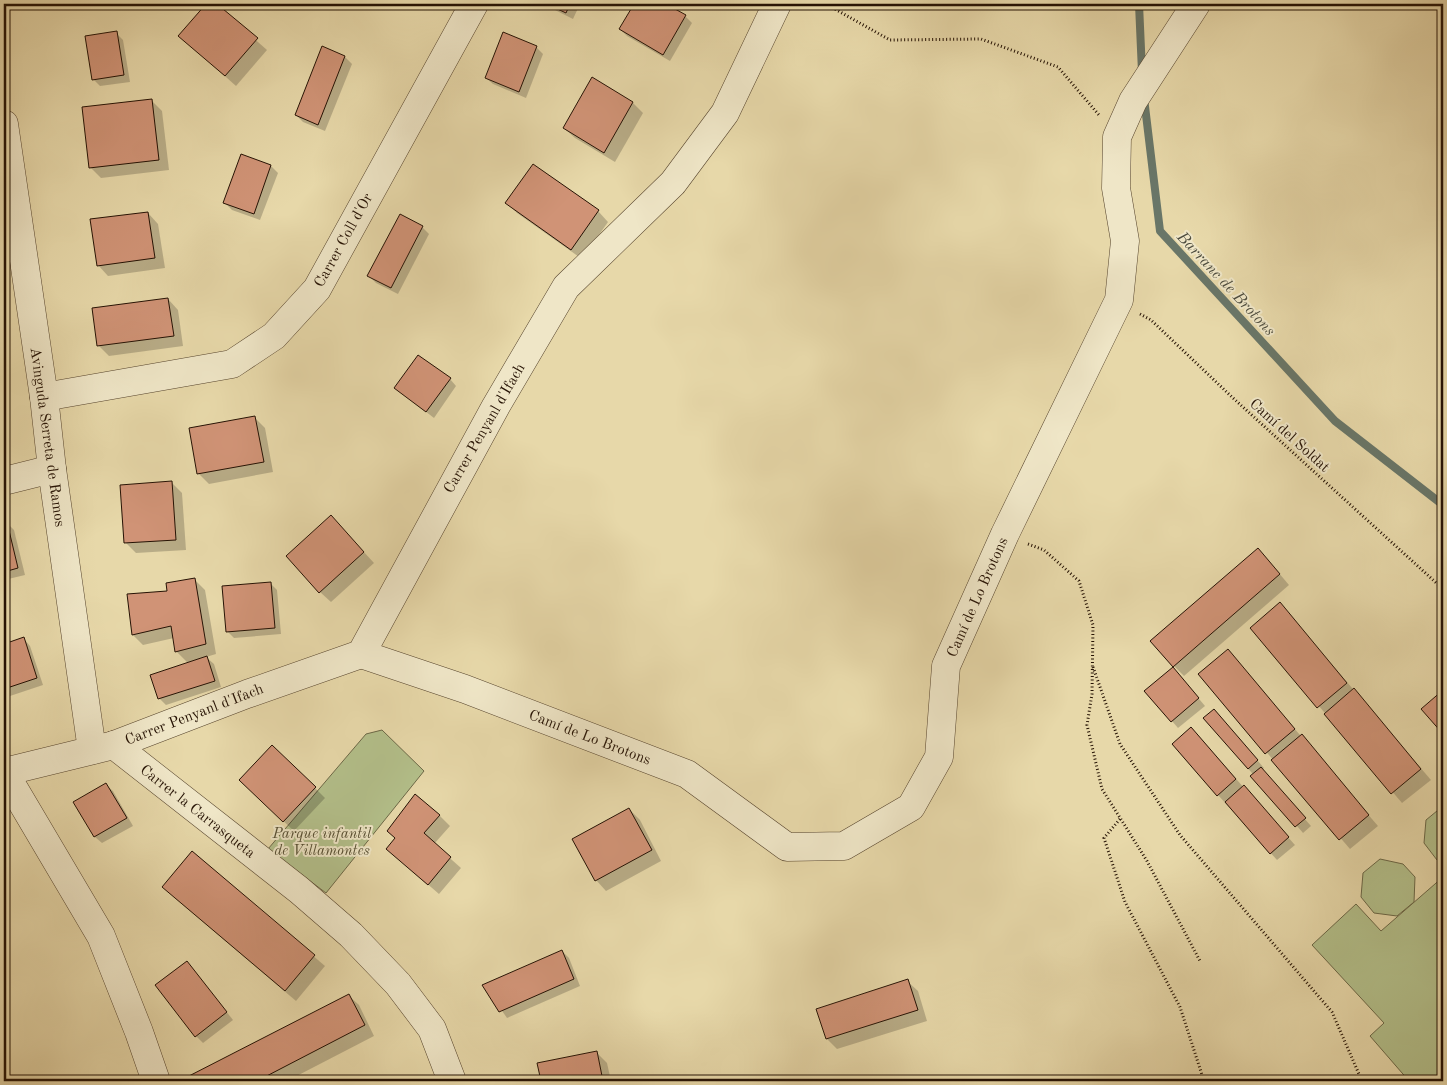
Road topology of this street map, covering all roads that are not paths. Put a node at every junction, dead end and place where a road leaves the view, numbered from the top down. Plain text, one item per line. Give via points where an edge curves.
1 (474, 4) edge
2 (777, 4) edge
3 (1196, 4) edge
4 (4, 124) edge
5 (9, 205) edge
6 (44, 397) junction
7 (52, 469) junction
8 (4, 481) edge
9 (361, 654) junction
10 (103, 747) junction
11 (4, 772) edge
12 (156, 1081) edge
13 (452, 1081) edge

1 - 6 street, Carrer Coll d'Or via 317,289 274,336 232,364
2 - 9 street, Carrer Penyanl d'Ifach via 720,121 673,183 566,287 486,423
3 - 9 street, Camí de Lo Brotons via 1133,101 1117,137 1116,188 1125,241 1119,300 1004,534 946,666 939,757 911,807 844,846 787,847 687,774 465,689
4 - 5 street, Avinguda Serreta de Ramos
5 - 6 street, Avinguda Serreta de Ramos
6 - 7 street, Avinguda Serreta de Ramos
7 - 8 street
7 - 10 street, Avinguda Serreta de Ramos
9 - 10 street, Carrer Penyanl d'Ifach
10 - 11 street, Carrer Penyanl d'Ifach
10 - 13 street, Carrer la Carrasqueta via 299,890 351,935 398,984 432,1029
11 - 12 street via 101,936

